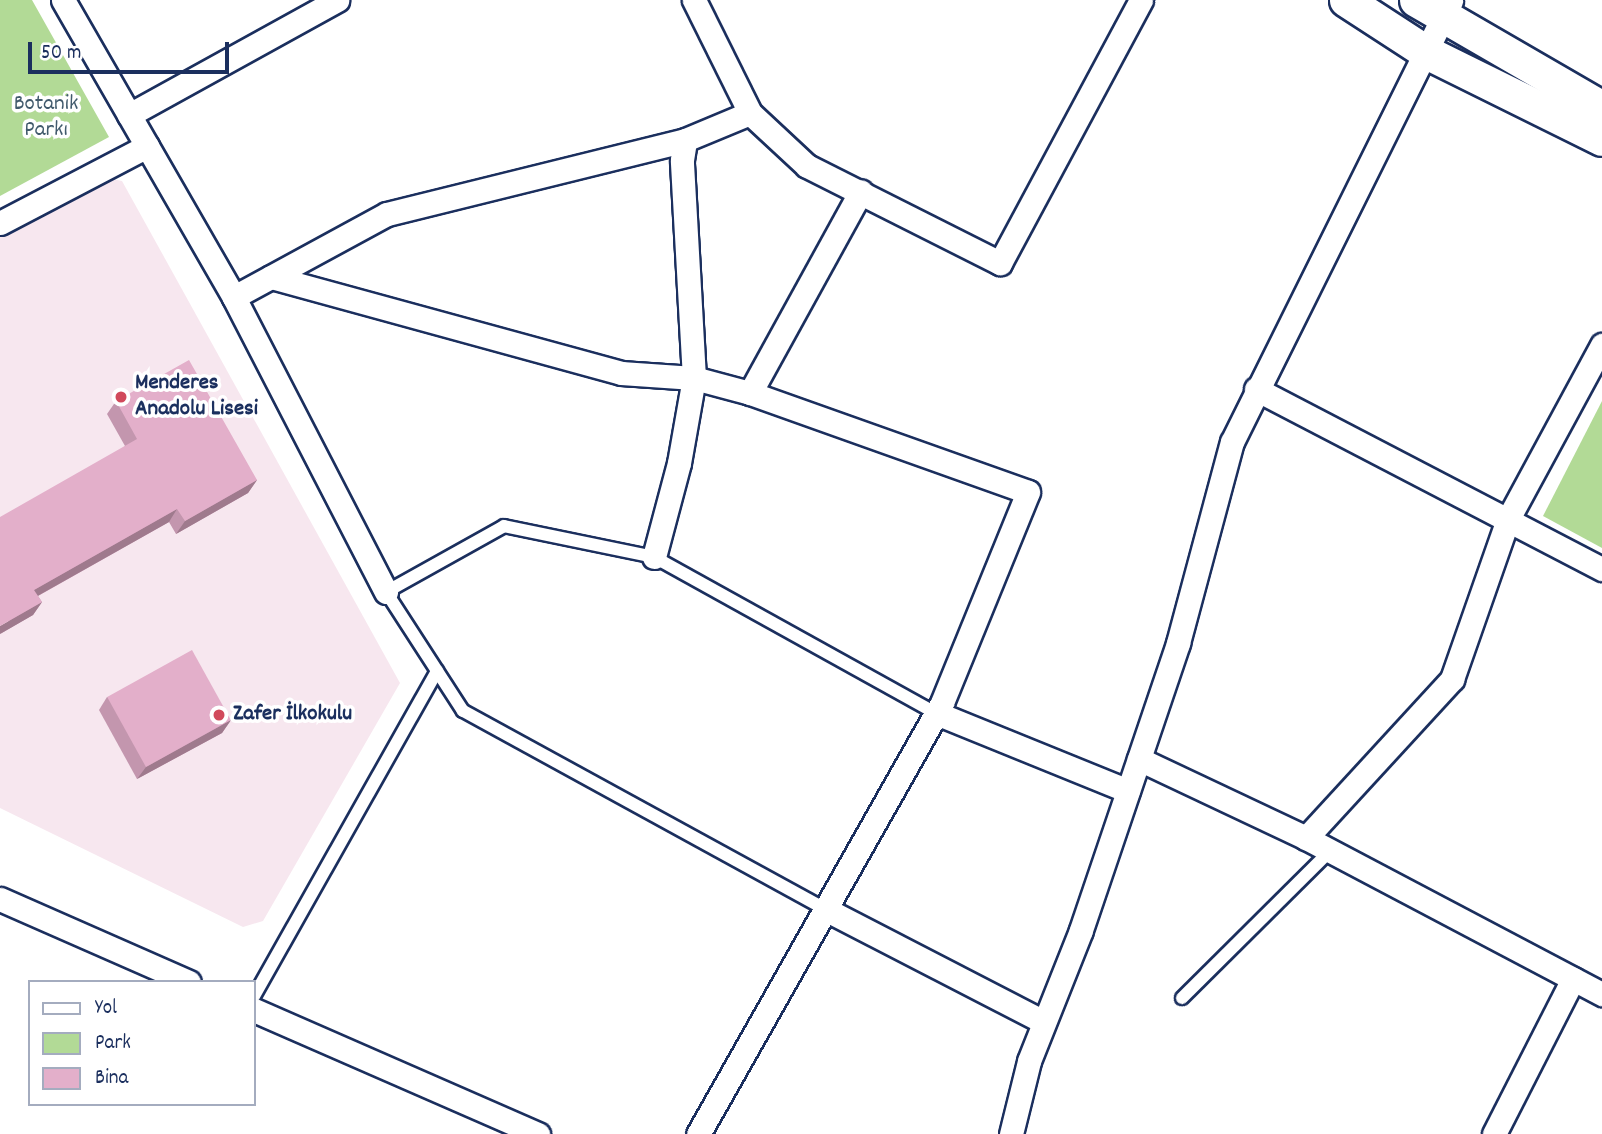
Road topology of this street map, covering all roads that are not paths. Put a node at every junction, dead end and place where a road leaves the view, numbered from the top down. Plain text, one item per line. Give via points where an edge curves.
1 (63, 0) edge
2 (337, 0) edge
3 (694, 0) edge
4 (1346, 0) edge
5 (1133, 3) edge
6 (1436, 6) edge
7 (1426, 52) junction
8 (1602, 108) edge
9 (750, 113) junction
10 (129, 115) junction
11 (1602, 139) edge
12 (685, 140) junction
13 (147, 146) junction
14 (861, 191) junction
15 (0, 223) edge
16 (271, 277) junction
17 (234, 297) junction
18 (1602, 345) edge
19 (694, 378) junction
20 (1256, 389) junction
21 (750, 393) junction
22 (1508, 519) junction
23 (654, 557) junction
24 (1602, 569) edge
25 (386, 592) junction
26 (437, 671) junction
27 (936, 713) junction
28 (1139, 759) junction
29 (1128, 791) junction
30 (1306, 838) junction
31 (1330, 851) junction
32 (0, 899) edge
33 (825, 909) junction
34 (1573, 979) junction
35 (184, 980) edge
36 (256, 992) edge
37 (1602, 993) edge
38 (1182, 998) dead end
39 (256, 1011) edge
40 (1044, 1022) junction
41 (538, 1134) edge
42 (698, 1134) edge
43 (1012, 1134) edge
44 (1494, 1134) edge

1 - 10 street
2 - 10 street
3 - 9 street
4 - 7 street
5 - 14 street via 1000,264
6 - 7 street
6 - 8 street
7 - 11 street
7 - 20 street
9 - 12 street
9 - 14 street via 807,166
10 - 13 street
12 - 16 street via 387,214
12 - 19 street via 682,160
13 - 15 street
13 - 17 street
14 - 21 street
16 - 17 street
16 - 19 street via 621,373
17 - 25 street
18 - 22 street
19 - 21 street
19 - 23 street via 679,463
20 - 22 street
20 - 28 street via 1232,442 1178,643
21 - 27 street via 1028,492
22 - 24 street
22 - 30 street via 1452,679
23 - 25 lane via 504,526
23 - 27 lane
25 - 26 lane
26 - 33 lane via 463,711
26 - 36 lane
27 - 29 street
27 - 33 street
28 - 29 street
28 - 30 street
29 - 40 street
30 - 31 street
31 - 34 street
31 - 38 lane
32 - 35 street
33 - 40 street
33 - 42 street
34 - 37 street
34 - 44 street
39 - 41 street
40 - 43 street

